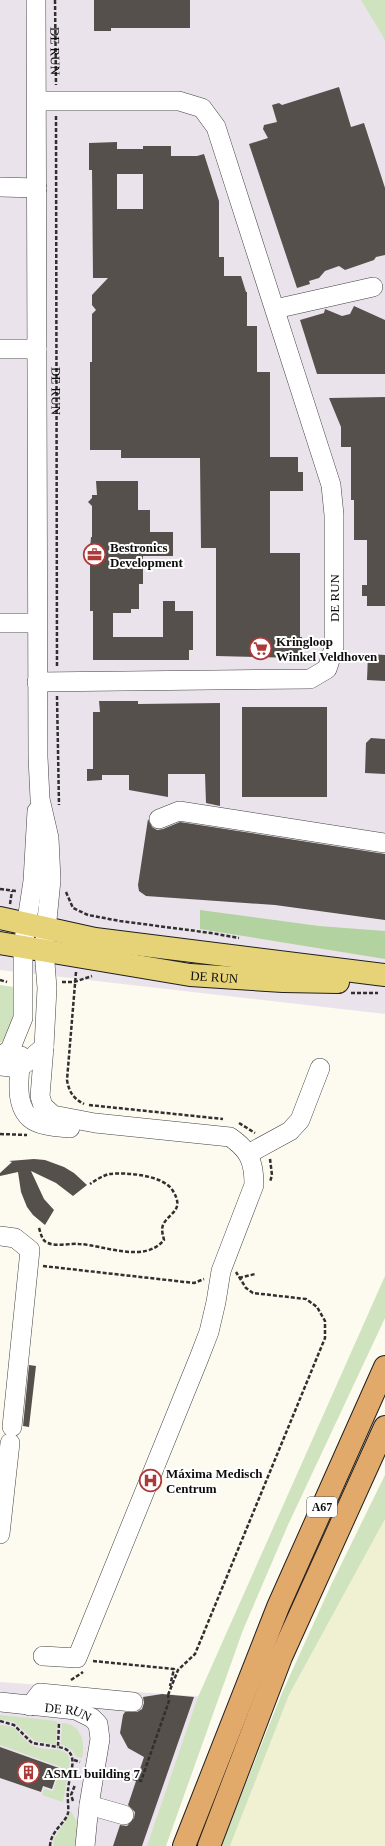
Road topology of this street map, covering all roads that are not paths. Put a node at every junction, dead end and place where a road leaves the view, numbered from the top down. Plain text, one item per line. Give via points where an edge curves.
1 (36, 0) edge
2 (37, 101) junction
3 (0, 187) edge
4 (37, 188) junction
5 (381, 284) edge
6 (275, 310) junction
7 (0, 349) edge
8 (36, 349) junction
9 (0, 623) edge
10 (36, 623) junction
11 (38, 682) junction
12 (159, 819) dead end
13 (385, 842) edge
14 (0, 918) edge
15 (36, 926) junction
16 (0, 944) edge
17 (23, 947) junction
18 (44, 950) junction
19 (385, 975) edge
20 (385, 980) edge
21 (23, 1018) junction
22 (44, 1046) junction
23 (0, 1056) edge
24 (0, 1066) edge
25 (20, 1068) junction
26 (320, 1068) dead end
27 (141, 1128) junction
28 (248, 1154) junction
29 (0, 1236) edge
30 (385, 1367) edge
31 (385, 1427) edge
32 (0, 1534) edge
33 (42, 1656) dead end
34 (0, 1702) edge
35 (133, 1702) dead end
36 (30, 1706) junction
37 (89, 1805) junction
38 (124, 1815) dead end
39 (85, 1846) edge
40 (184, 1846) edge
41 (209, 1846) edge

1 - 2 street, DE RUN
2 - 4 street, DE RUN
2 - 6 street, DE RUN via 179,102 202,108 216,127
3 - 4 street
4 - 8 street, DE RUN
5 - 6 street
6 - 11 street, DE RUN via 331,485 334,515 334,648 327,669 310,679
7 - 8 street
8 - 10 street, DE RUN
9 - 10 street
10 - 11 street, DE RUN
11 - 15 street, DE RUN via 40,799 36,819 33,881
12 - 13 street via 179,811
14 - 15 main road, DE RUN
15 - 17 street, DE RUN
15 - 18 street, DE RUN
15 - 19 main road, DE RUN via 95,939
16 - 17 main road, DE RUN
17 - 18 main road, DE RUN
17 - 21 street, DE RUN
18 - 20 main road, DE RUN via 190,975 282,981
18 - 22 street, DE RUN via 47,993
21 - 23 street, DE RUN via 10,1050
21 - 25 street
22 - 25 street
22 - 27 street, DE RUN via 40,1096 43,1106 53,1115
24 - 25 street
25 - 27 street via 20,1104 27,1116 35,1122 46,1126 95,1131
26 - 28 street via 300,1120 290,1131
27 - 28 street via 230,1137 243,1146
28 - 33 street via 254,1185 209,1332 77,1658
29 - 32 street via 15,1238 30,1250
30 - 40 highway, A67 via 278,1607
31 - 41 highway, A67 via 282,1657
34 - 36 street, DE RUN
35 - 36 street via 40,1693
36 - 37 street, DE RUN via 76,1710 98,1724 100,1739
37 - 38 street
37 - 39 street, DE RUN

